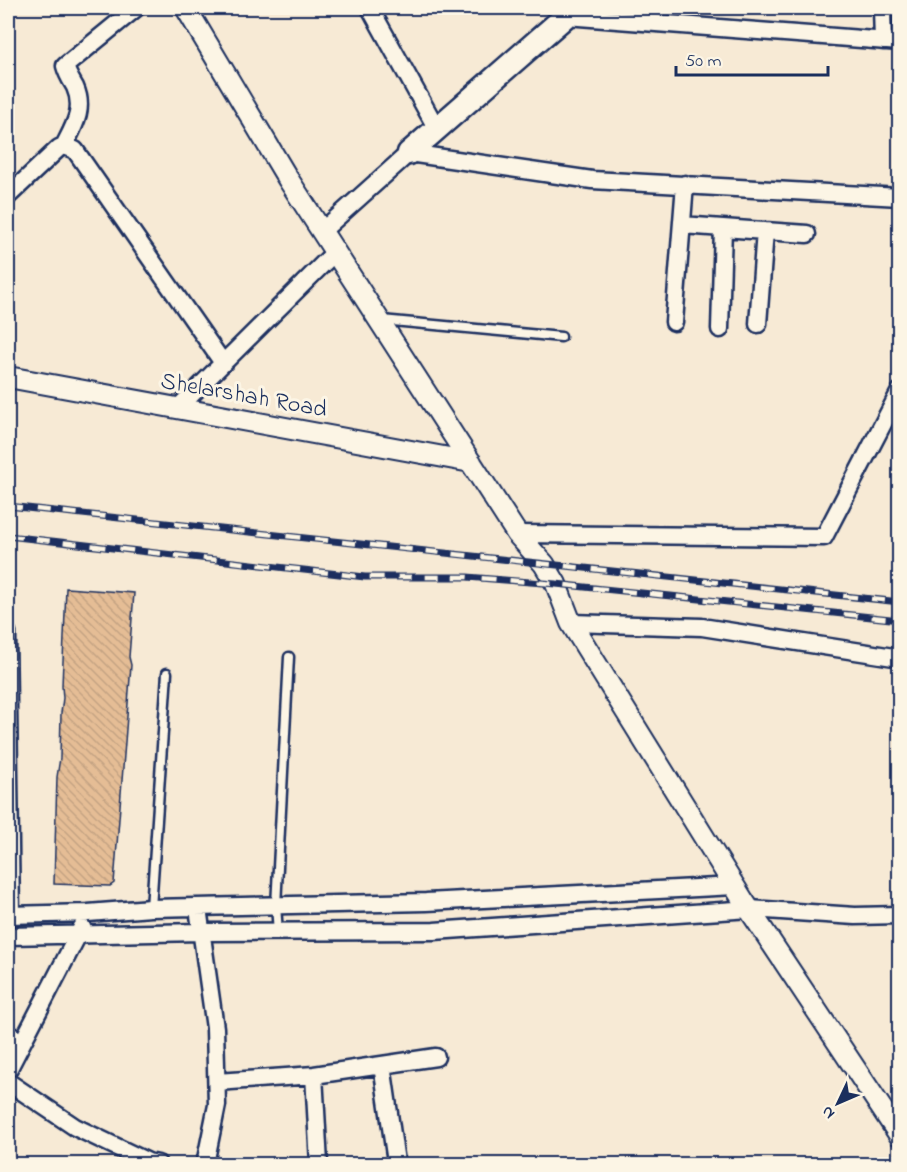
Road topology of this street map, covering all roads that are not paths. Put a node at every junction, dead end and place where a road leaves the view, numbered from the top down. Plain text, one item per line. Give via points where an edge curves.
1 (136, 8) edge
2 (186, 8) edge
3 (370, 8) edge
4 (882, 8) edge
5 (571, 12) edge
6 (891, 41) edge
7 (436, 129) junction
8 (64, 146) junction
9 (409, 153) junction
10 (685, 184) junction
11 (8, 196) edge
12 (900, 197) edge
13 (682, 225) junction
14 (723, 228) junction
15 (322, 231) junction
16 (765, 231) junction
17 (807, 234) dead end
18 (335, 252) junction
19 (379, 320) junction
20 (674, 322) dead end
21 (758, 324) dead end
22 (720, 329) dead end
23 (561, 336) dead end
24 (223, 363) junction
25 (8, 377) edge
26 (900, 391) edge
27 (178, 408) junction
28 (471, 462) junction
29 (517, 534) junction
30 (571, 623) junction
31 (11, 631) dead end
32 (289, 657) dead end
33 (900, 658) edge
34 (167, 673) dead end
35 (735, 886) junction
36 (276, 906) junction
37 (151, 908) junction
38 (198, 908) junction
39 (88, 912) junction
40 (753, 913) junction
41 (11, 915) edge
42 (900, 915) edge
43 (201, 932) junction
44 (278, 932) junction
45 (8, 936) edge
46 (78, 936) junction
47 (15, 1038) edge
48 (436, 1057) dead end
49 (382, 1065) junction
50 (8, 1070) edge
51 (314, 1075) junction
52 (8, 1082) edge
53 (217, 1082) junction
54 (900, 1136) edge
55 (396, 1162) dead end
56 (158, 1164) edge
57 (205, 1164) edge
58 (319, 1164) edge

1 - 8 street via 65,66 80,99 80,110
2 - 15 street
3 - 7 street
4 - 6 street
5 - 6 street
5 - 7 main road
7 - 9 main road
8 - 11 street
8 - 24 street via 75,150
9 - 10 street via 592,180
9 - 15 street
10 - 12 street
10 - 13 street
13 - 14 street
13 - 20 street
14 - 16 street
14 - 22 street
15 - 18 street
16 - 17 street
16 - 21 street
18 - 19 street
18 - 24 street
19 - 23 lane
19 - 28 street
24 - 27 street
25 - 27 street, Shelarshah Road
26 - 29 street via 824,537
27 - 28 street, Shelarshah Road
28 - 29 street
29 - 30 street via 544,564
30 - 33 street via 702,627
30 - 35 street
31 - 41 lane
32 - 36 lane
34 - 37 lane
35 - 36 street
35 - 40 street
36 - 38 street
36 - 44 lane
37 - 38 street
37 - 39 street
38 - 43 street
39 - 41 street
39 - 46 street
40 - 42 street
40 - 44 street via 434,931
40 - 54 street
43 - 44 street
43 - 46 street
43 - 53 street via 215,1028
45 - 46 street
46 - 47 street
47 - 50 street
48 - 49 street
49 - 51 street
49 - 55 street
51 - 53 street
51 - 58 street
52 - 56 street via 75,1127
53 - 57 street via 217,1105

